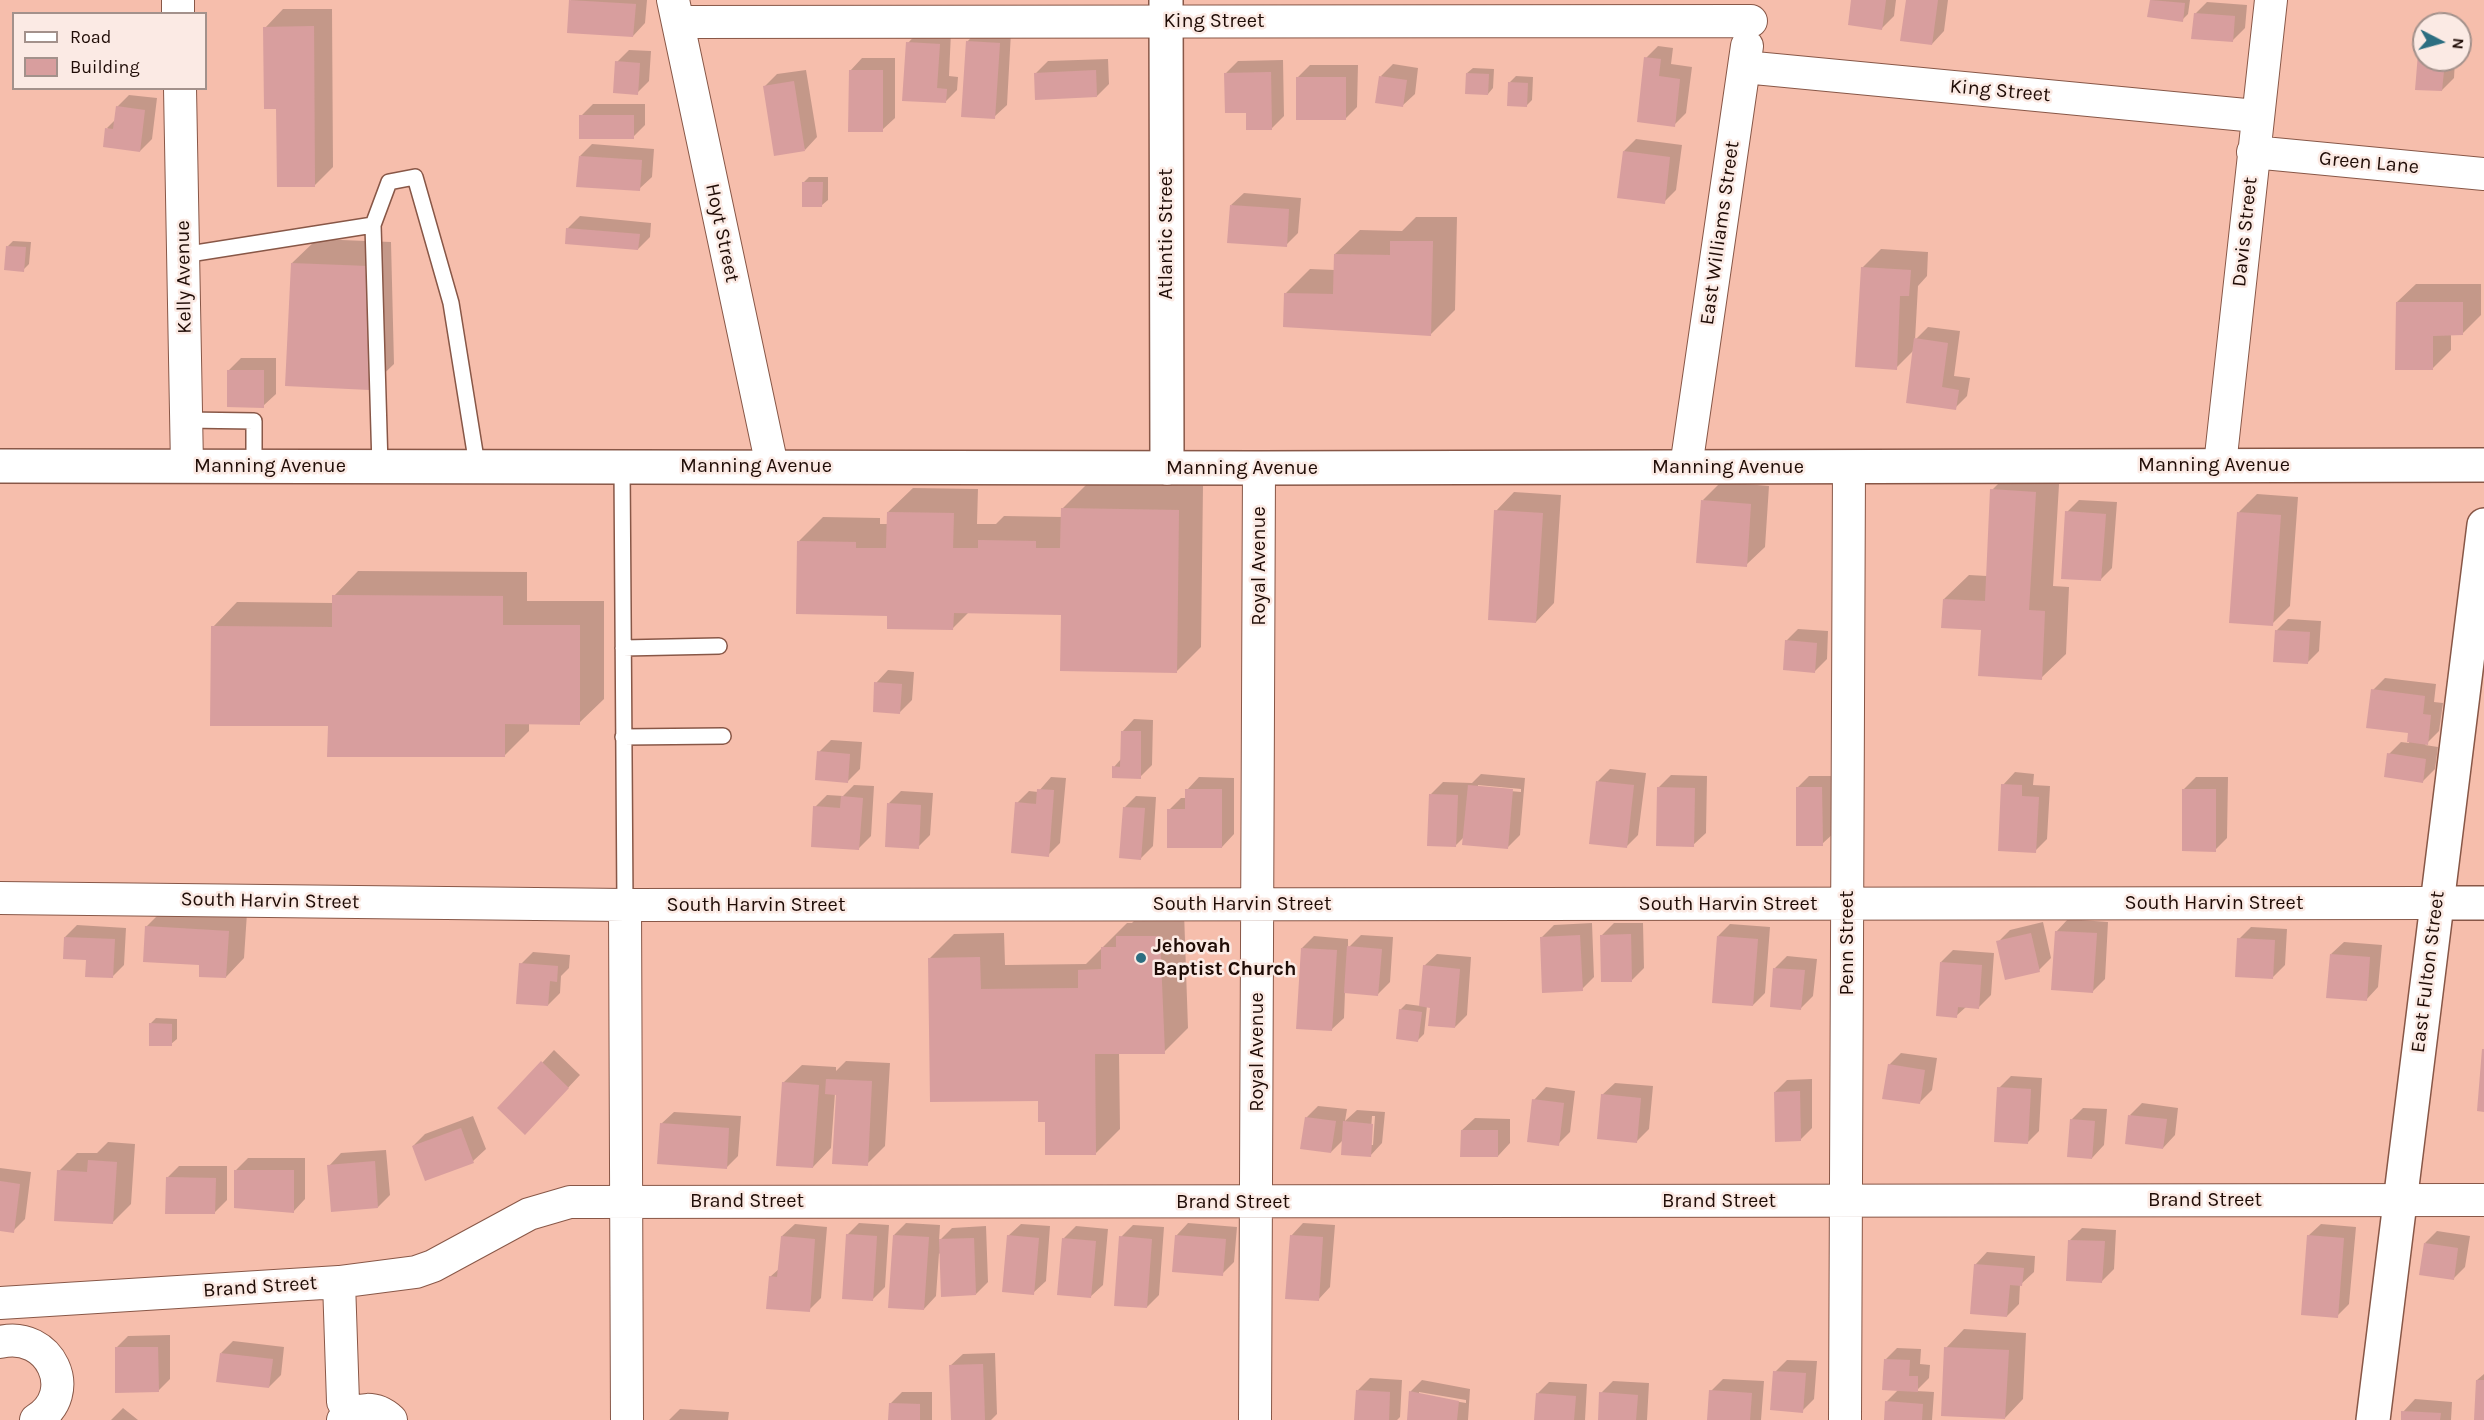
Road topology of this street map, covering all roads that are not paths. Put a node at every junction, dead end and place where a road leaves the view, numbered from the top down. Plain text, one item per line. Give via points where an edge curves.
1 (2271, 0) edge
2 (1752, 10) edge
3 (675, 11) edge
4 (1166, 11) edge
5 (1744, 67) junction
6 (180, 90) edge
7 (2256, 116) junction
8 (2253, 152) junction
9 (2484, 174) edge
10 (373, 225) junction
11 (183, 255) junction
12 (186, 420) junction
13 (477, 465) junction
14 (622, 465) junction
15 (2220, 465) junction
16 (2484, 465) edge
17 (0, 466) edge
18 (187, 466) junction
19 (254, 466) junction
20 (380, 466) junction
21 (772, 466) junction
22 (1686, 467) junction
23 (1850, 467) junction
24 (1167, 468) junction
25 (1259, 468) junction
26 (2484, 525) edge
27 (719, 646) dead end
28 (623, 648) junction
29 (2474, 683) edge
30 (723, 736) dead end
31 (623, 737) junction
32 (0, 898) edge
33 (2437, 903) junction
34 (2484, 903) edge
35 (1257, 904) junction
36 (1848, 904) junction
37 (625, 905) junction
38 (2401, 1199) junction
39 (2484, 1200) edge
40 (626, 1201) junction
41 (1846, 1201) junction
42 (1256, 1202) junction
43 (339, 1282) junction
44 (7, 1304) edge
45 (8, 1341) edge
46 (347, 1417) edge
47 (36, 1420) edge
48 (391, 1420) edge
49 (627, 1420) edge
50 (1255, 1420) edge
51 (1845, 1420) edge
52 (2373, 1420) edge

1 - 7 street, Davis Street
2 - 4 street, King Street
2 - 5 street, East Williams Street
3 - 4 street, King Street
3 - 21 street, Hoyt Street
4 - 24 main road, Atlantic Street
5 - 7 street, King Street
5 - 22 street, East Williams Street
6 - 11 street, Kelly Avenue
7 - 8 street, Davis Street
8 - 9 street, Green Lane
8 - 15 street, Davis Street
10 - 11 lane
10 - 13 lane via 389,182 414,177 451,303
10 - 20 lane
11 - 12 street, Kelly Avenue
12 - 18 street, Kelly Avenue
12 - 19 lane via 254,421
13 - 14 main road, Manning Avenue
13 - 20 main road, Manning Avenue
14 - 21 main road, Manning Avenue
14 - 28 lane
15 - 16 main road, Manning Avenue
15 - 23 main road, Manning Avenue
17 - 18 main road, Manning Avenue
18 - 19 main road, Manning Avenue
19 - 20 main road, Manning Avenue
21 - 24 main road, Manning Avenue
22 - 23 main road, Manning Avenue
22 - 25 main road, Manning Avenue
23 - 36 street, Penn Street
24 - 25 main road, Manning Avenue
25 - 35 street, Royal Avenue
26 - 29 main road, East Fulton Street
27 - 28 lane
28 - 31 lane
29 - 33 main road, East Fulton Street
30 - 31 lane
31 - 37 lane
32 - 37 street, South Harvin Street
33 - 34 main road, South Harvin Street
33 - 36 street, South Harvin Street
33 - 38 main road, East Fulton Street
35 - 36 street, South Harvin Street
35 - 37 street, South Harvin Street
35 - 42 street, Royal Avenue
36 - 41 street, Penn Street
37 - 40 street
38 - 39 street, Brand Street
38 - 41 street, Brand Street
38 - 52 main road, East Fulton Street
40 - 42 street, Brand Street
40 - 43 street, Brand Street via 551,1206 433,1266 416,1272
40 - 49 street
41 - 42 street, Brand Street
41 - 51 street, Penn Street
42 - 50 street, Royal Avenue
43 - 44 street, Brand Street
43 - 46 street via 343,1402
44 - 45 street
45 - 47 street via 40,1349 57,1375 56,1394
46 - 48 street via 368,1409 380,1411

